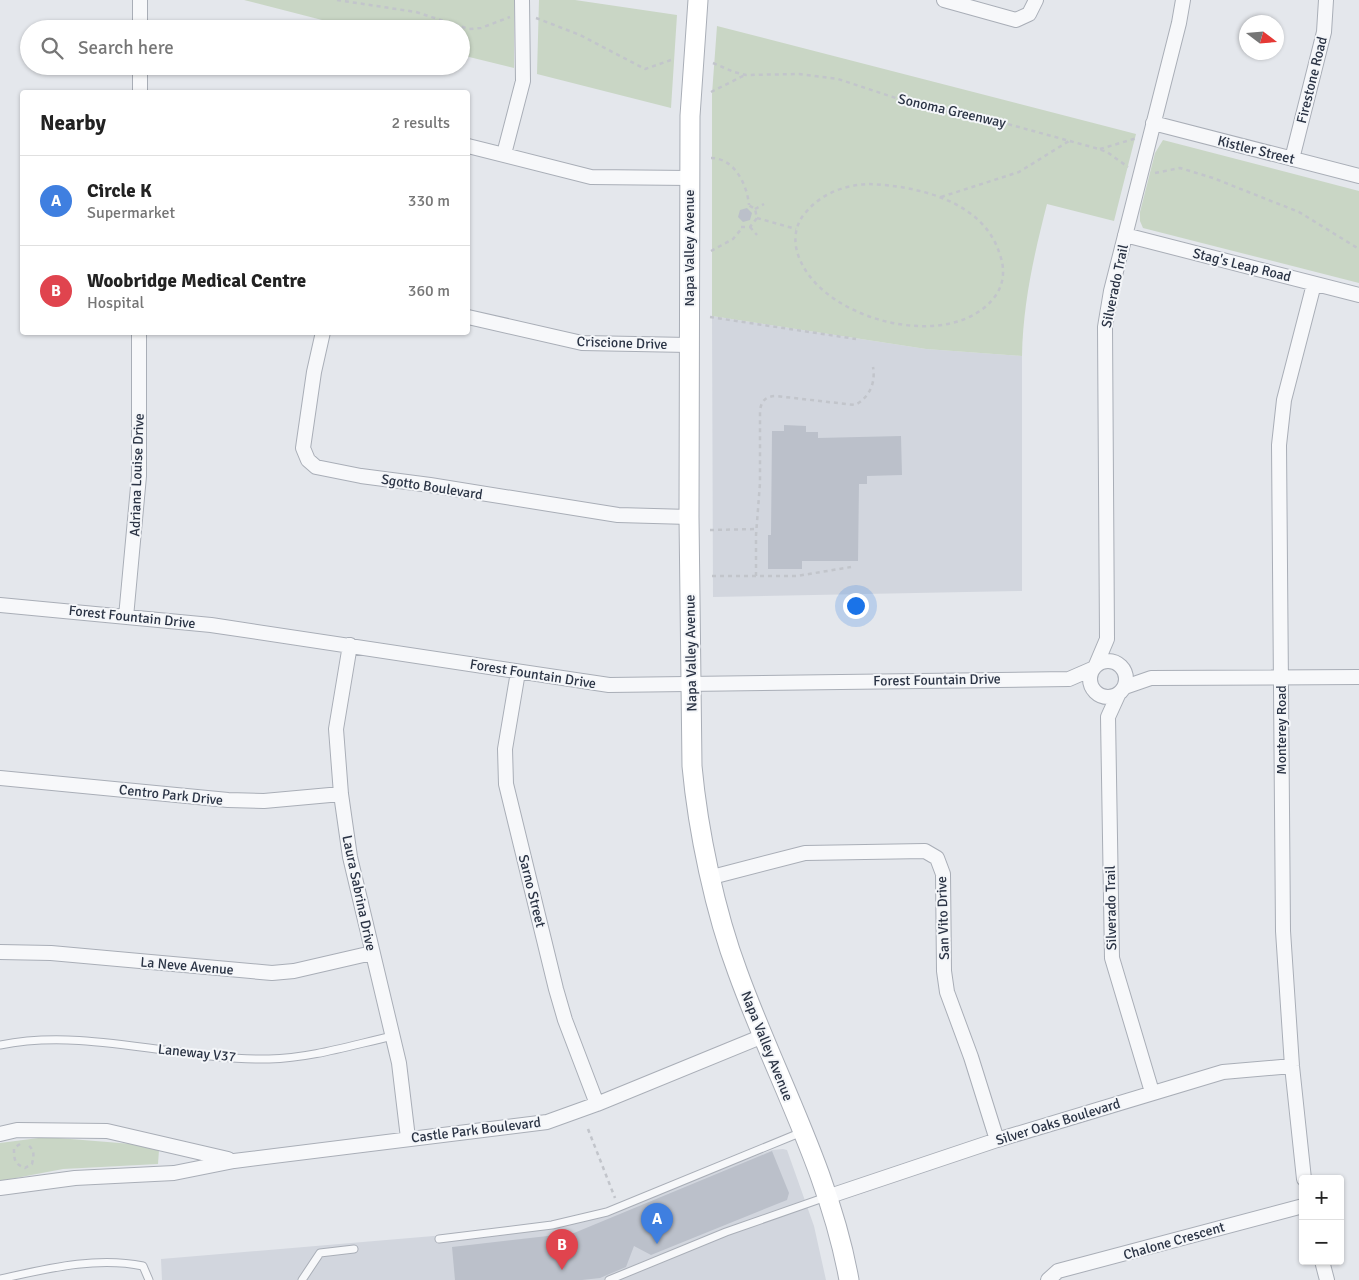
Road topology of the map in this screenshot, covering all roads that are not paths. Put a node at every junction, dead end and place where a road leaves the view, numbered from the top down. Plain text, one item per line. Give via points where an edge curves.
1 (140, 0) edge
2 (522, 0) edge
3 (698, 0) edge
4 (944, 0) edge
5 (1036, 0) edge
6 (1183, 0) edge
7 (1326, 0) edge
8 (140, 20) edge
9 (140, 75) edge
10 (140, 90) edge
11 (1153, 123) junction
12 (470, 146) edge
13 (504, 154) junction
14 (1292, 159) junction
15 (1359, 176) edge
16 (690, 178) junction
17 (1125, 236) junction
18 (1314, 284) junction
19 (1359, 295) edge
20 (470, 317) edge
21 (139, 335) edge
22 (322, 335) edge
23 (689, 345) junction
24 (688, 517) junction
25 (0, 605) edge
26 (126, 617) junction
27 (1107, 639) junction
28 (350, 645) junction
29 (1121, 666) junction
30 (1094, 667) junction
31 (518, 672) junction
32 (1281, 677) junction
33 (1359, 677) edge
34 (1151, 678) junction
35 (1069, 679) junction
36 (691, 685) junction
37 (1121, 691) junction
38 (1095, 692) junction
39 (1108, 717) junction
40 (0, 778) edge
41 (341, 794) junction
42 (712, 877) junction
43 (0, 952) edge
44 (372, 953) junction
45 (393, 1036) junction
46 (763, 1036) junction
47 (0, 1045) edge
48 (1292, 1066) junction
49 (1152, 1092) junction
50 (597, 1104) junction
51 (802, 1132) junction
52 (0, 1134) edge
53 (408, 1138) junction
54 (997, 1140) junction
55 (234, 1160) junction
56 (1304, 1175) edge
57 (0, 1188) edge
58 (827, 1197) junction
59 (1299, 1207) edge
60 (439, 1238) dead end
61 (354, 1249) dead end
62 (1323, 1265) edge
63 (625, 1277) edge
64 (0, 1279) edge
65 (149, 1280) edge
66 (302, 1280) edge
67 (609, 1280) edge
68 (849, 1280) edge
69 (1048, 1280) edge
70 (1327, 1280) edge

1 - 8 street
2 - 13 street via 523,81
3 - 16 street, Napa Valley Avenue via 691,78
4 - 5 street via 1016,20 1029,14
6 - 11 street, Silverado Trail
7 - 14 street, Firestone Road via 1324,32
9 - 10 street
11 - 14 street, Kistler Street
11 - 17 street, Silverado Trail
12 - 13 street
13 - 16 street via 591,177
14 - 15 street, Kistler Street
16 - 23 street, Napa Valley Avenue
17 - 18 street, Stag's Leap Road
17 - 27 street, Silverado Trail via 1105,327
18 - 19 street, Stag's Leap Road
18 - 32 street, Monterey Road via 1279,427
20 - 23 street, Criscione Drive via 582,343
21 - 26 street, Adriana Louise Drive via 139,476
22 - 24 street, Sgotto Boulevard via 303,448 308,460 316,467 618,515
23 - 24 street, Napa Valley Avenue
24 - 36 street, Napa Valley Avenue
25 - 26 street, Forest Fountain Drive
26 - 28 street, Forest Fountain Drive via 211,625
27 - 29 street, Silverado Trail
27 - 30 street, Silverado Trail
28 - 31 street, Forest Fountain Drive
28 - 41 street, Laura Sabrina Drive via 336,730
29 - 30 street via 1107,660
29 - 34 street
29 - 37 street via 1127,678
30 - 35 street, Forest Fountain Drive
30 - 38 street via 1090,680
31 - 36 street, Forest Fountain Drive via 609,686
31 - 50 street, Sarno Street via 505,749 506,784 556,989
32 - 33 street
32 - 34 street
32 - 48 street, Monterey Road via 1283,931
34 - 37 street
35 - 36 street, Forest Fountain Drive
35 - 38 street, Forest Fountain Drive
36 - 42 street, Napa Valley Avenue via 694,792
37 - 38 street via 1107,697
37 - 39 street, Silverado Trail
38 - 39 street, Silverado Trail
39 - 49 street, Silverado Trail via 1112,958
40 - 41 street, Centro Park Drive via 228,800 264,801
41 - 44 street, Laura Sabrina Drive via 350,857
42 - 46 street, Napa Valley Avenue via 737,972
42 - 54 street, San Vito Drive via 805,853 925,851 937,858 943,874 947,992
43 - 44 street, La Neve Avenue via 51,953 272,973 294,972
44 - 45 street, Laura Sabrina Drive
45 - 47 lane, Laneway V37 via 315,1055 269,1059 39,1038
45 - 53 street, Laura Sabrina Drive via 404,1085
46 - 50 street, Castle Park Boulevard
46 - 51 street, Napa Valley Avenue
48 - 49 street, Silver Oaks Boulevard via 1223,1072
48 - 56 street, Monterey Road
49 - 54 street, Silver Oaks Boulevard
50 - 53 street, Castle Park Boulevard via 547,1122
51 - 58 street, Napa Valley Avenue
51 - 60 lane via 607,1212 552,1225
52 - 55 street, Castle Park Boulevard via 17,1130 107,1131
53 - 55 street, Castle Park Boulevard
54 - 58 street, Silver Oaks Boulevard
55 - 57 street, Castle Park Boulevard via 174,1173 75,1178
58 - 63 lane via 726,1232
58 - 68 street, Napa Valley Avenue
59 - 69 street, Chalone Crescent via 1058,1271
61 - 66 lane via 320,1253
62 - 70 street
63 - 67 lane
64 - 65 lane via 70,1264 132,1264 142,1266

